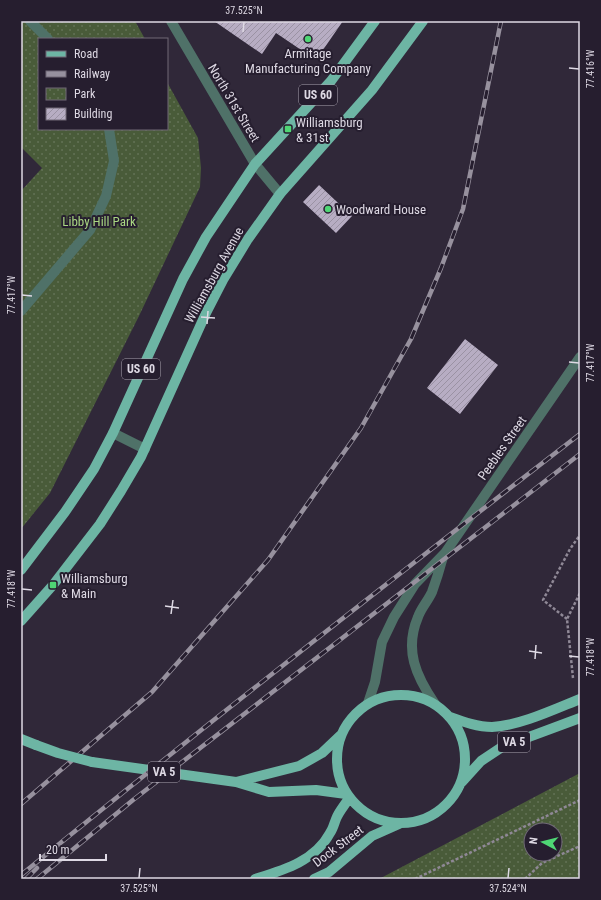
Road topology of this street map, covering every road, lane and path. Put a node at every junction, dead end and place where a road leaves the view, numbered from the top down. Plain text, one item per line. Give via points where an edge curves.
1 (30, 21) edge
2 (171, 21) edge
3 (375, 21) edge
4 (422, 21) edge
5 (47, 38) edge
6 (109, 130) edge
7 (255, 164) junction
8 (280, 194) junction
9 (21, 311) edge
10 (580, 357) edge
11 (113, 433) junction
12 (145, 449) junction
13 (580, 535) edge
14 (445, 553) junction
15 (21, 570) edge
16 (580, 593) edge
17 (567, 619) junction
18 (21, 621) edge
19 (573, 678) dead end
20 (580, 699) edge
21 (368, 703) junction
22 (435, 704) junction
23 (450, 717) junction
24 (580, 718) edge
25 (341, 735) junction
26 (21, 739) edge
27 (236, 782) junction
28 (460, 786) junction
29 (348, 796) junction
30 (580, 800) edge
31 (400, 824) junction
32 (580, 846) edge
33 (255, 879) edge
34 (314, 879) edge
35 (415, 879) edge
36 (526, 879) edge

1 - 5 street
2 - 7 street, North 31st Street
3 - 7 main road, Williamsburg Avenue / US 60 via 331,81
4 - 8 main road, Williamsburg Avenue / US 60 via 372,90
6 - 9 street via 114,162 106,196 90,230
7 - 8 street, North 31st Street
7 - 11 main road, Williamsburg Avenue / US 60 via 206,237 183,279
8 - 12 main road, Williamsburg Avenue / US 60 via 248,239 220,286 190,346
10 - 14 street, Peebles Street
11 - 12 street
11 - 15 main road, Williamsburg Avenue / US 60 via 80,491
12 - 18 main road, Williamsburg Avenue / US 60 via 100,524 53,585
13 - 17 path via 543,600
14 - 21 street, Peebles Street via 415,584 394,617 382,642 375,682
14 - 22 street, Peebles Street via 431,592 418,616 412,643 417,672 422,685
16 - 17 path
17 - 19 path
20 - 23 main road, VA 5 via 501,726 473,724
21 - 22 main road, VA 5 via 384,696 402,694 419,697
21 - 25 main road, VA 5 via 349,720
22 - 23 main road, VA 5
23 - 28 main road via 464,743 464,772
24 - 28 main road, VA 5 via 502,747 482,761
25 - 27 main road, VA 5 via 322,753 299,766
25 - 29 main road via 337,765 341,783
26 - 27 main road, VA 5, bridge via 92,762
27 - 29 main road, VA 5 via 269,792 324,791
28 - 31 main road, VA 5 via 442,809 415,822
29 - 31 main road, VA 5 via 375,819
29 - 33 main road, Dock Street via 330,834 311,855 288,868
30 - 35 path
31 - 34 main road, Dock Street via 372,836 329,872
32 - 36 path via 542,863

